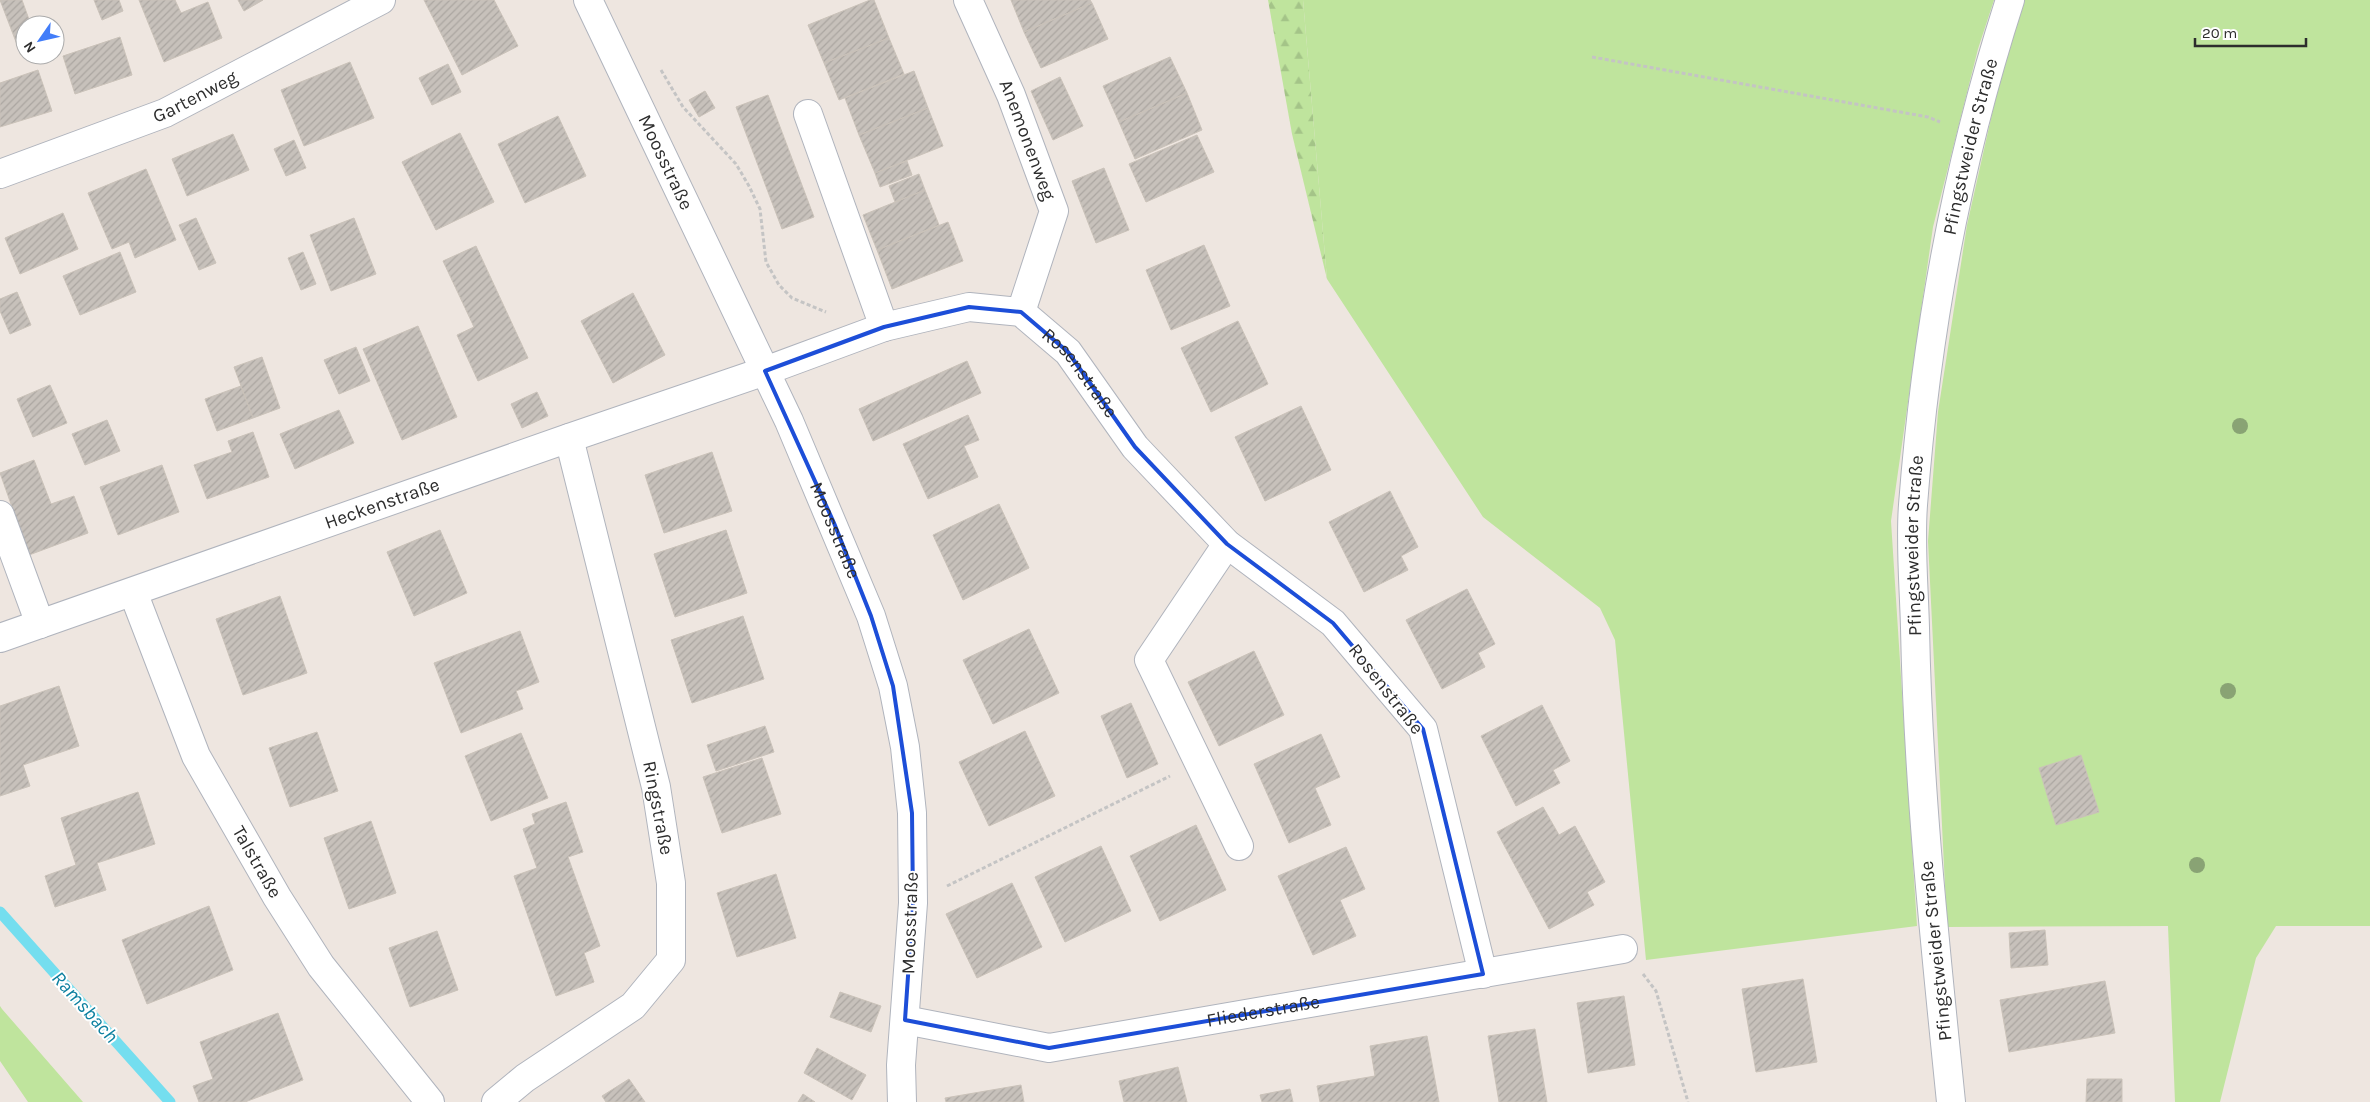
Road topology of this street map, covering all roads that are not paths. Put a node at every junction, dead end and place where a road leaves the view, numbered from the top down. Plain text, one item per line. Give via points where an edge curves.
1 (381, 0) edge
2 (588, 0) edge
3 (968, 0) edge
4 (2010, 0) edge
5 (808, 114) dead end
6 (0, 174) edge
7 (1021, 312) junction
8 (877, 329) junction
9 (766, 371) junction
10 (569, 438) junction
11 (0, 515) edge
12 (1227, 544) junction
13 (133, 592) junction
14 (40, 624) junction
15 (0, 638) edge
16 (1239, 846) dead end
17 (1623, 949) road end
18 (1483, 974) junction
19 (904, 1020) junction
20 (430, 1102) edge
21 (496, 1102) edge
22 (902, 1102) edge
23 (1951, 1102) edge

1 - 6 street, Gartenweg via 165,113
2 - 9 street, Moosstraße
3 - 7 street, Anemonenweg via 1010,95 1054,211
4 - 23 street, Pfingstweider Straße via 1986,74 1953,210 1930,340 1913,507 1916,676 1927,869
5 - 8 street
7 - 8 street via 968,307
7 - 12 street, Rosenstraße via 1068,352 1136,446
8 - 9 street
9 - 10 street, Heckenstraße
9 - 19 street, Moosstraße via 871,616 893,686 905,748 912,813 913,903
10 - 13 street, Heckenstraße
10 - 21 street, Ringstraße via 656,787 671,883 671,960 633,1006
11 - 14 street
12 - 16 street via 1149,660
12 - 18 street, Rosenstraße via 1333,623 1423,729
13 - 14 street, Heckenstraße
13 - 20 street, Talstraße via 196,756 277,897 322,966
14 - 15 street, Heckenstraße
17 - 18 street, Fliederstraße
18 - 19 street, Fliederstraße via 1049,1048
19 - 22 street, Moosstraße

